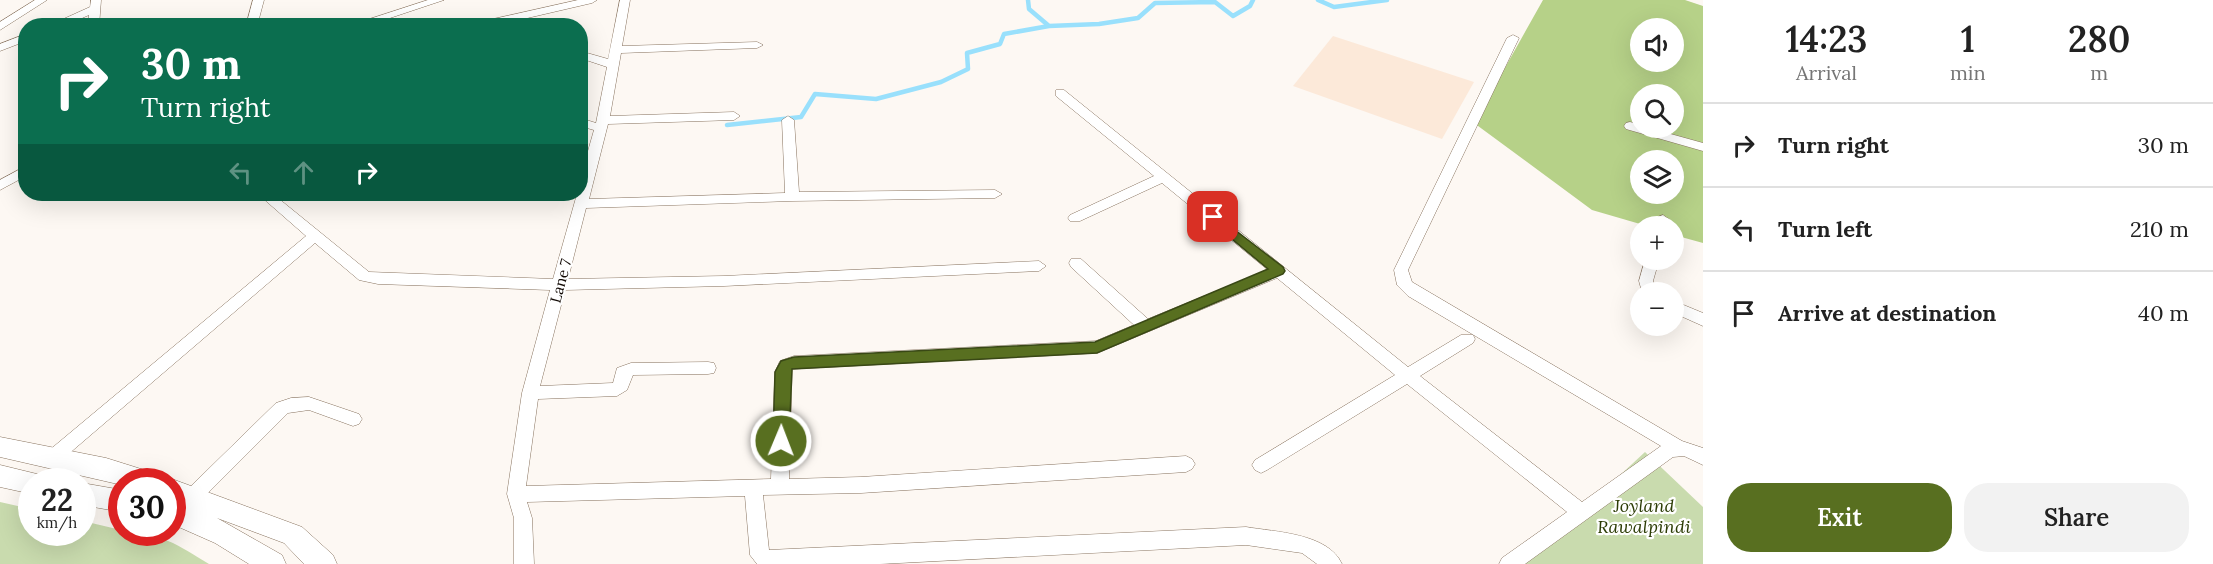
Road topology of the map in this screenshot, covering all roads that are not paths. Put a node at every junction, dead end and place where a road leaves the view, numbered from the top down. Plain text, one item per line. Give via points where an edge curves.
1 (42, 0) edge
2 (259, 0) edge
3 (439, 0) edge
4 (592, 0) edge
5 (626, 0) edge
6 (96, 4) edge
7 (69, 18) edge
8 (253, 18) edge
9 (379, 18) edge
10 (511, 18) edge
11 (0, 27) edge
12 (1513, 38) dead end
13 (18, 40) edge
14 (757, 45) dead end
15 (0, 48) edge
16 (588, 55) edge
17 (616, 57) junction
18 (1060, 93) dead end
19 (734, 116) dead end
20 (788, 120) dead end
21 (588, 123) edge
22 (602, 124) junction
23 (1672, 138) edge
24 (1703, 147) edge
25 (588, 166) edge
26 (18, 175) edge
27 (1164, 177) junction
28 (0, 186) edge
29 (995, 194) dead end
30 (792, 197) junction
31 (273, 201) edge
32 (581, 201) edge
33 (581, 204) junction
34 (1075, 219) dead end
35 (315, 236) junction
36 (1076, 263) dead end
37 (1039, 266) dead end
38 (1279, 271) junction
39 (560, 285) junction
40 (1684, 311) edge
41 (1703, 320) edge
42 (1145, 326) junction
43 (1467, 339) dead end
44 (708, 368) dead end
45 (1407, 375) junction
46 (530, 393) junction
47 (353, 419) dead end
48 (0, 447) edge
49 (1677, 447) junction
50 (1703, 457) edge
51 (52, 458) junction
52 (1186, 464) dead end
53 (1261, 465) dead end
54 (108, 470) edge
55 (0, 476) edge
56 (18, 480) edge
57 (780, 487) junction
58 (753, 488) junction
59 (186, 493) edge
60 (516, 494) junction
61 (186, 501) edge
62 (186, 504) edge
63 (1581, 512) junction
64 (272, 564) edge
65 (323, 564) edge
66 (524, 564) edge
67 (1332, 564) edge
68 (1509, 564) edge

1 - 11 street
2 - 8 street
3 - 9 street
4 - 10 street
5 - 17 street, Lane 7
6 - 7 street
12 - 49 street via 1401,270 1402,280 1413,292
13 - 15 street
14 - 17 street
16 - 17 street
17 - 22 street, Lane 7
18 - 27 street
19 - 22 street
20 - 30 street
21 - 22 street
22 - 25 street, Lane 7
23 - 24 street
26 - 28 street
27 - 34 street
27 - 38 street
29 - 30 street
30 - 33 street
31 - 35 street
32 - 33 street, Lane 7
33 - 39 street, Lane 7
35 - 39 street via 364,276 378,279
35 - 51 street
36 - 42 street
37 - 39 street
38 - 42 street
38 - 45 street
39 - 46 street, Lane 7
40 - 41 street
42 - 57 street via 1097,347 786,365
43 - 45 street
44 - 46 street via 631,369 623,374 617,389
45 - 53 street
45 - 63 street
46 - 60 street, Lane 7
47 - 59 street via 306,402 294,402 282,408
48 - 51 main road
49 - 50 street
49 - 63 street
51 - 54 main road
52 - 57 street
55 - 56 main road
57 - 58 street
58 - 60 street
58 - 67 street via 760,555 768,561 1246,536 1306,545
60 - 66 street, Lane 7 via 523,519
61 - 65 main road via 293,535
62 - 64 main road
63 - 68 street

